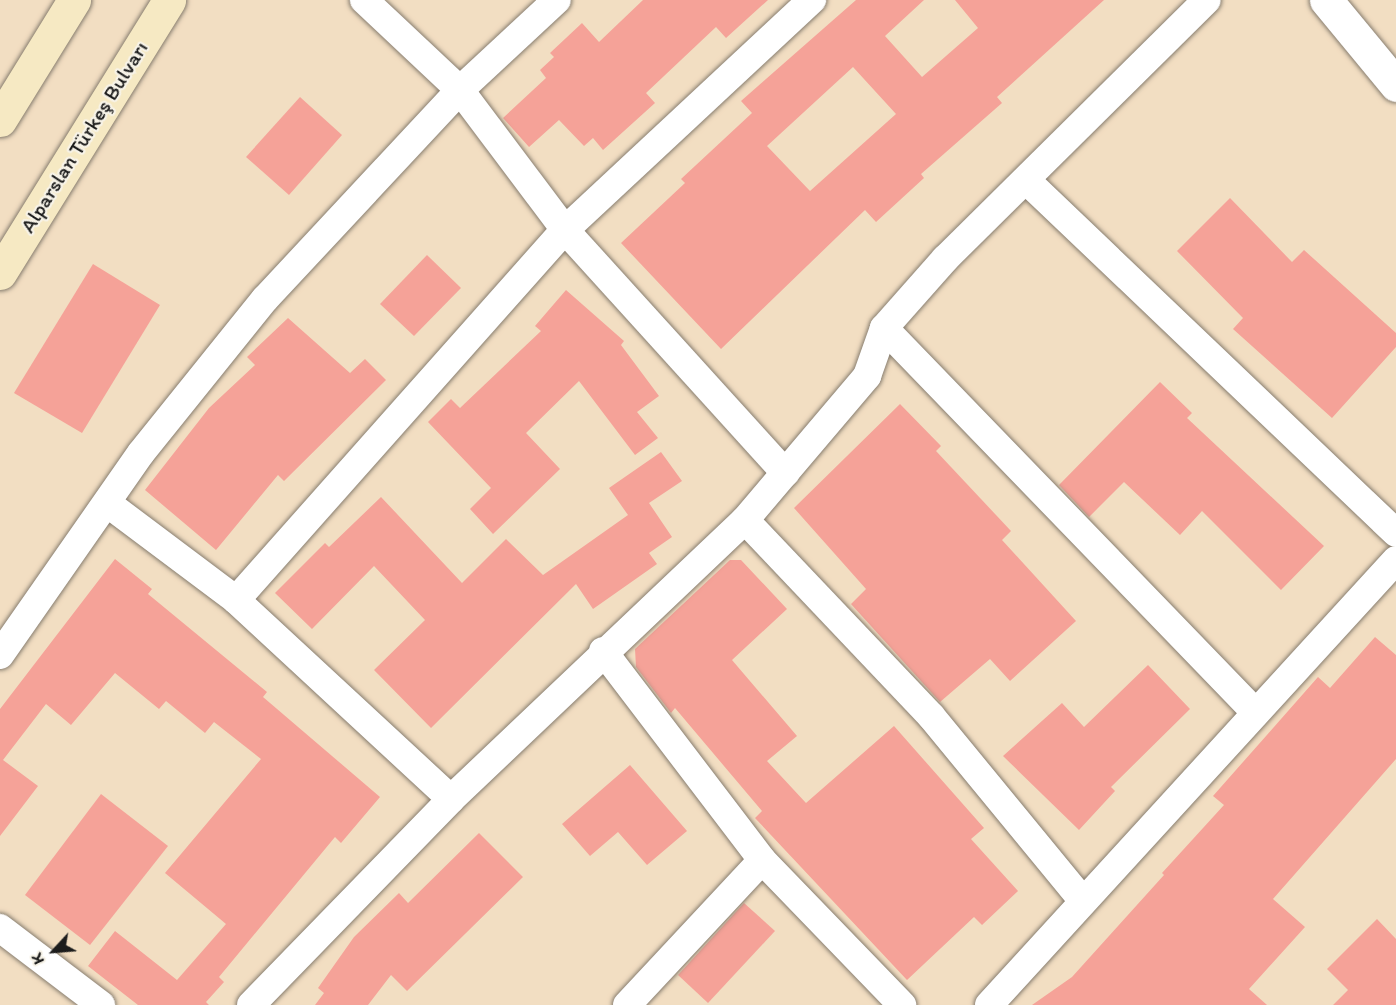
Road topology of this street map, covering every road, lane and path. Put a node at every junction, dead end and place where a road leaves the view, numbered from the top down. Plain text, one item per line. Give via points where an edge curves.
1 (74, 0) edge
2 (169, 0) edge
3 (364, 0) edge
4 (557, 0) edge
5 (812, 0) edge
6 (1207, 0) edge
7 (1326, 0) edge
8 (1396, 85) edge
9 (460, 90) junction
10 (0, 120) edge
11 (1026, 180) junction
12 (565, 230) junction
13 (0, 273) edge
14 (884, 328) junction
15 (785, 473) junction
16 (107, 503) junction
17 (745, 520) junction
18 (1396, 533) edge
19 (1396, 560) edge
20 (236, 600) junction
21 (603, 651) junction
22 (0, 655) edge
23 (1256, 712) junction
24 (451, 799) junction
25 (762, 860) junction
26 (1083, 901) junction
27 (0, 928) edge
28 (101, 1005) edge
29 (251, 1005) edge
30 (627, 1005) edge
31 (902, 1005) edge
32 (989, 1005) edge

1 - 10 main road
2 - 13 main road, Alparslan Türkeş Bulvarı
3 - 9 street
4 - 9 street
5 - 12 street
6 - 11 street
7 - 8 street
9 - 12 street
9 - 16 street via 265,298 141,453
11 - 14 street via 945,259
11 - 18 street
12 - 15 street
12 - 20 street
14 - 15 street via 867,376
14 - 23 street
15 - 17 street
16 - 20 street
16 - 22 street
17 - 21 street
17 - 26 street via 931,716
19 - 23 street
20 - 24 street
21 - 24 street
21 - 25 street
23 - 26 street
24 - 29 street
25 - 30 street
25 - 31 street
26 - 32 street
27 - 28 street

